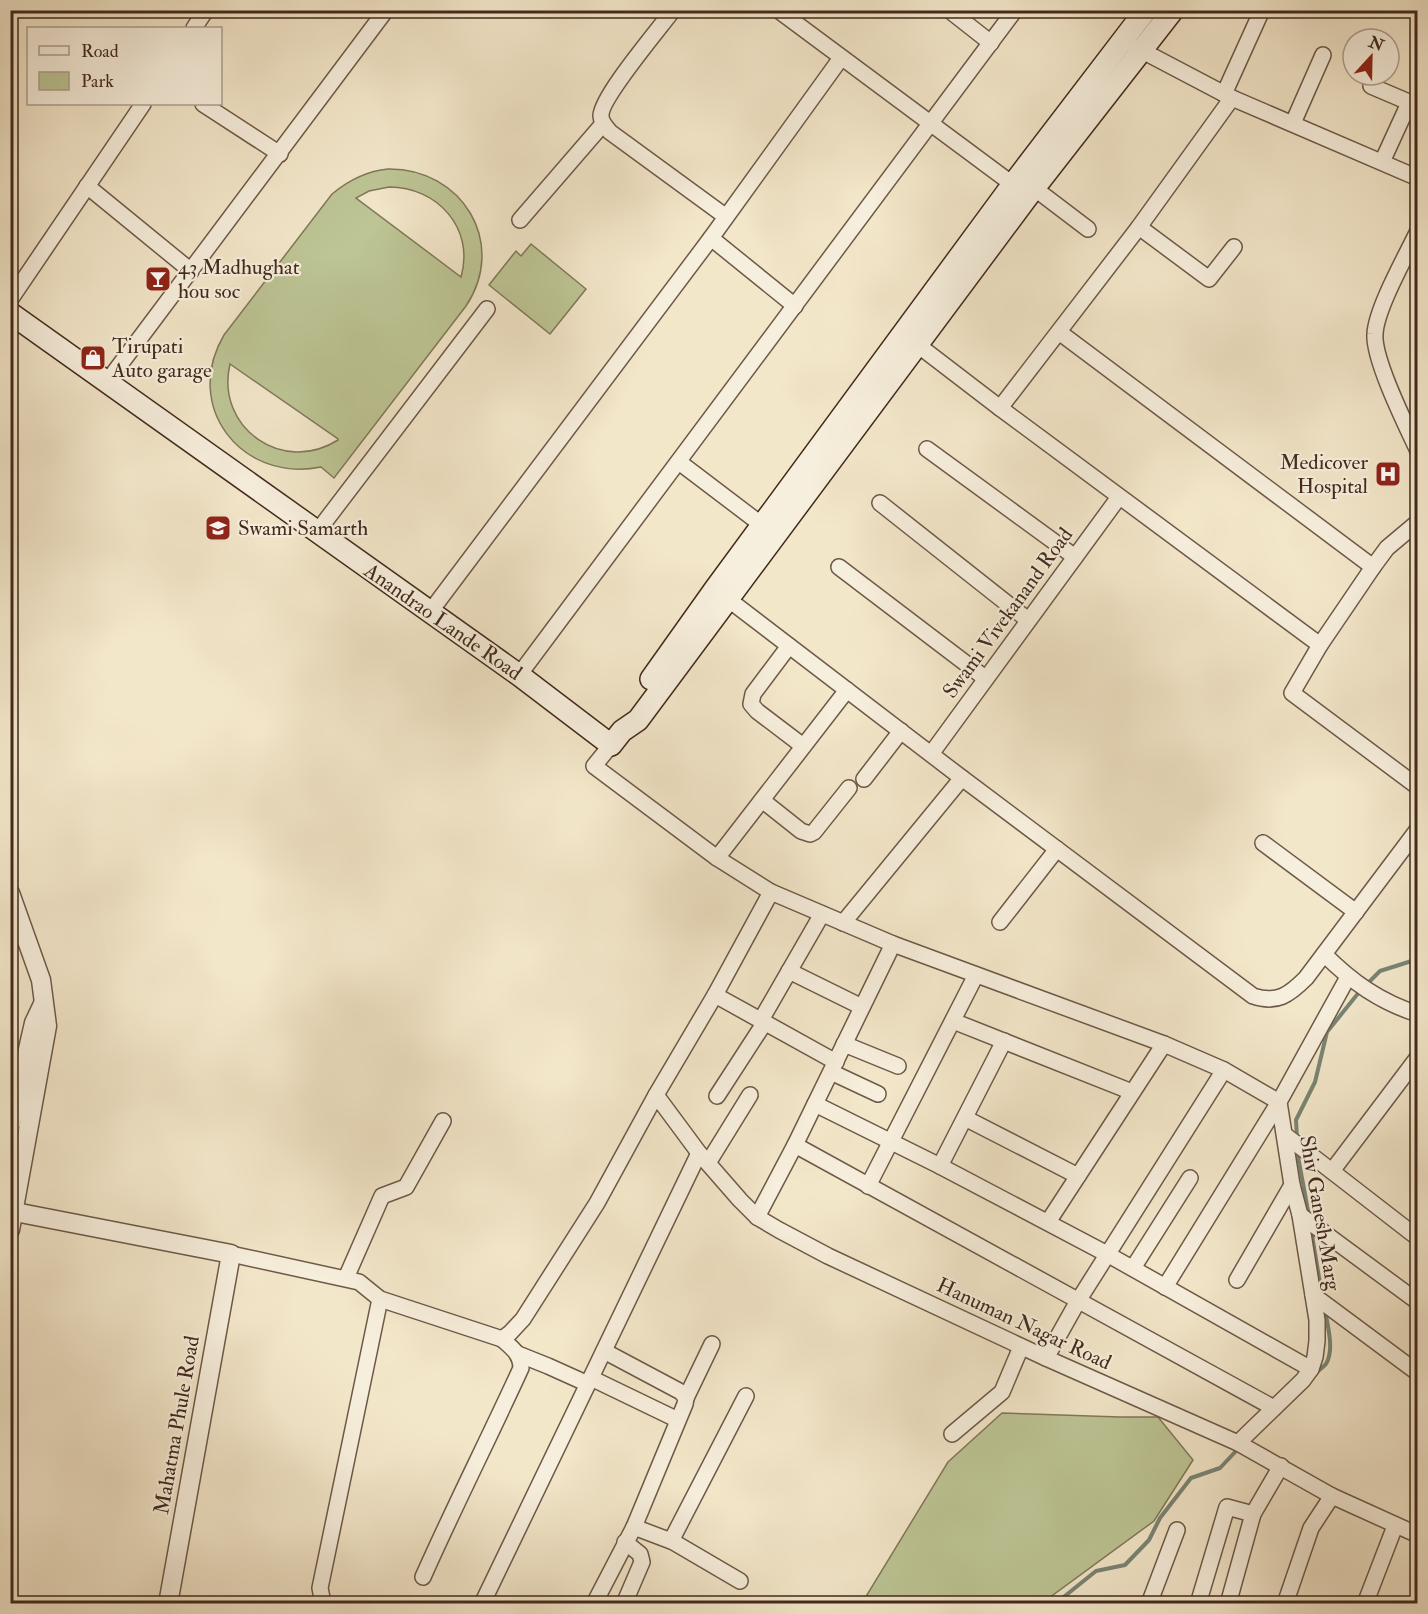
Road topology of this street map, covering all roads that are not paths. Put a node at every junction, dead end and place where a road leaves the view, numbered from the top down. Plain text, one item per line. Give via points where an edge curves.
1 (206, 10) edge
2 (386, 10) edge
3 (674, 10) edge
4 (778, 10) edge
5 (949, 10) edge
6 (1015, 10) edge
7 (1146, 10) edge
8 (1173, 10) edge
9 (1262, 10) edge
10 (195, 27) edge
11 (1124, 39) junction
12 (991, 42) junction
13 (1142, 51) junction
14 (1323, 55) dead end
15 (841, 58) junction
16 (1373, 87) edge
17 (1228, 96) junction
18 (142, 105) edge
19 (205, 105) edge
20 (1413, 105) edge
21 (930, 123) junction
22 (1293, 123) junction
23 (603, 124) junction
24 (280, 154) junction
25 (1382, 162) junction
26 (1418, 178) edge
27 (87, 186) junction
28 (1025, 189) junction
29 (725, 216) junction
30 (520, 220) dead end
31 (1139, 227) junction
32 (1088, 229) dead end
33 (1418, 231) edge
34 (711, 238) junction
35 (1234, 247) dead end
36 (191, 271) junction
37 (10, 300) edge
38 (795, 306) junction
39 (487, 309) dead end
40 (10, 313) edge
41 (1059, 332) junction
42 (911, 340) junction
43 (107, 382) junction
44 (1000, 408) junction
45 (927, 449) dead end
46 (1418, 451) edge
47 (679, 462) junction
48 (1119, 497) junction
49 (880, 503) dead end
50 (1418, 522) edge
51 (762, 525) junction
52 (317, 532) junction
53 (1075, 557) junction
54 (839, 567) dead end
55 (1373, 567) junction
56 (722, 594) junction
57 (430, 612) junction
58 (1028, 620) junction
59 (1320, 645) junction
60 (789, 646) junction
61 (519, 675) junction
62 (985, 678) junction
63 (847, 690) junction
64 (901, 731) junction
65 (616, 738) junction
66 (803, 746) junction
67 (931, 754) junction
68 (962, 778) junction
69 (864, 779) dead end
70 (1418, 787) edge
71 (849, 788) dead end
72 (762, 800) junction
73 (1418, 830) edge
74 (1263, 843) dead end
75 (1057, 849) junction
76 (717, 858) junction
77 (771, 892) junction
78 (10, 893) edge
79 (1356, 912) junction
80 (822, 915) junction
81 (1000, 922) dead end
82 (843, 923) junction
83 (893, 944) junction
84 (1324, 954) junction
85 (789, 971) junction
86 (976, 975) junction
87 (1358, 985) junction
88 (715, 995) junction
89 (43, 1004) junction
90 (862, 1007) junction
91 (1418, 1014) edge
92 (763, 1021) junction
93 (953, 1021) junction
94 (1004, 1041) junction
95 (844, 1044) junction
96 (1164, 1044) junction
97 (1418, 1057) edge
98 (898, 1066) dead end
99 (833, 1067) junction
100 (1224, 1071) junction
101 (1132, 1092) junction
102 (878, 1094) dead end
103 (656, 1095) junction
104 (750, 1095) dead end
105 (717, 1096) dead end
106 (1280, 1102) junction
107 (815, 1104) junction
108 (965, 1118) junction
109 (443, 1121) dead end
110 (10, 1128) edge
111 (1285, 1135) junction
112 (891, 1142) junction
113 (795, 1145) junction
114 (704, 1158) junction
115 (940, 1166) junction
116 (1332, 1172) junction
117 (1078, 1176) junction
118 (1190, 1178) dead end
119 (1292, 1185) junction
120 (868, 1186) junction
121 (12, 1211) edge
122 (1300, 1215) junction
123 (757, 1217) junction
124 (1048, 1222) junction
125 (10, 1230) edge
126 (1418, 1238) edge
127 (231, 1254) junction
128 (1107, 1254) junction
129 (1133, 1268) junction
130 (346, 1278) junction
131 (1237, 1280) dead end
132 (1165, 1287) junction
133 (1315, 1296) junction
134 (380, 1299) junction
135 (1078, 1301) junction
136 (1418, 1302) edge
137 (502, 1339) junction
138 (712, 1344) dead end
139 (1022, 1347) junction
140 (604, 1351) junction
141 (518, 1354) junction
142 (1046, 1358) junction
143 (1311, 1368) junction
144 (1418, 1373) edge
145 (589, 1381) junction
146 (746, 1396) dead end
147 (686, 1398) junction
148 (1274, 1408) junction
149 (678, 1420) junction
150 (952, 1434) dead end
151 (1238, 1443) junction
152 (1281, 1466) junction
153 (1332, 1496) junction
154 (1253, 1514) junction
155 (1395, 1526) junction
156 (634, 1527) junction
157 (1177, 1530) dead end
158 (1418, 1535) edge
159 (670, 1540) junction
160 (626, 1542) junction
161 (423, 1577) dead end
162 (740, 1581) dead end
163 (597, 1597) edge
164 (1230, 1597) dead end
165 (324, 1602) edge
166 (168, 1604) edge
167 (482, 1604) edge
168 (622, 1604) edge
169 (1149, 1604) edge
170 (1198, 1604) edge
171 (1285, 1604) edge
172 (1365, 1604) edge

1 - 10 street
2 - 24 street
3 - 23 street via 606,98
4 - 15 street
5 - 12 street
6 - 12 street
7 - 11 main road
8 - 13 main road
9 - 17 street
11 - 13 street
11 - 28 main road
12 - 21 street
13 - 17 street
13 - 28 main road
14 - 22 street
15 - 21 street
15 - 29 street
16 - 20 street
17 - 22 street
17 - 31 street
18 - 27 street
19 - 24 street
20 - 25 street
21 - 28 street
21 - 38 street
22 - 25 street
23 - 29 street
23 - 30 street
24 - 36 street
25 - 26 street
27 - 36 street
27 - 37 street
28 - 32 street
28 - 42 main road
29 - 34 street
31 - 35 street via 1209,279
31 - 41 street
33 - 46 street via 1377,319 1374,334 1382,368
34 - 38 street
34 - 57 street
36 - 43 street
38 - 47 street
39 - 52 street
40 - 43 main road, Anandrao Lande Road
41 - 44 street
41 - 55 street
42 - 44 street
42 - 51 main road
42 - 56 main road
43 - 52 main road, Anandrao Lande Road
44 - 48 street
45 - 53 street
47 - 51 street
47 - 61 street
48 - 53 street, Swami Vivekanand Road
48 - 59 street
49 - 58 street
50 - 55 street via 1387,548
51 - 56 main road
52 - 57 main road, Anandrao Lande Road
53 - 58 street, Swami Vivekanand Road
54 - 62 street
55 - 59 street
56 - 60 street
56 - 65 main road via 627,713
57 - 61 main road, Anandrao Lande Road
58 - 62 street, Swami Vivekanand Road
59 - 70 street via 1292,693
60 - 63 street
60 - 66 street via 753,694 751,704
61 - 65 main road, Anandrao Lande Road
62 - 67 street, Swami Vivekanand Road
63 - 64 street
63 - 66 street
64 - 67 street
64 - 69 street
65 - 76 street via 594,766
66 - 72 street
67 - 68 street
68 - 75 street
68 - 82 street
71 - 72 street via 810,834
72 - 76 street
73 - 79 street
74 - 79 street
75 - 81 street
75 - 84 street via 1253,996 1266,1000 1293,991
76 - 77 street
77 - 80 street
77 - 88 street
78 - 89 street via 40,980
79 - 84 street
80 - 82 street
80 - 85 street
82 - 83 street
83 - 86 street
83 - 90 street
84 - 87 street
85 - 90 street
85 - 92 street
86 - 93 street
86 - 96 street
87 - 91 street
87 - 106 street
88 - 92 street
88 - 103 street
89 - 110 street via 34,1023
89 - 121 street via 47,1026
90 - 95 street
92 - 99 street
92 - 105 street
93 - 94 street
93 - 112 street
94 - 101 street
94 - 108 street
95 - 98 street
95 - 99 street
96 - 100 street
96 - 101 street
97 - 116 street
99 - 102 street
99 - 107 street
100 - 106 street
100 - 128 street
101 - 117 street
103 - 114 street, Hanuman Nagar Road
103 - 137 street via 597,1203 523,1319
104 - 114 street
106 - 111 street, Shiv Ganesh Marg
106 - 132 street
107 - 112 street
107 - 113 street
108 - 115 street
108 - 117 street
109 - 130 street via 406,1187 382,1196
111 - 116 street
111 - 119 street, Shiv Ganesh Marg
112 - 115 street
112 - 120 street
113 - 120 street
113 - 123 street
114 - 123 street, Hanuman Nagar Road
114 - 140 street
115 - 124 street
116 - 126 street
117 - 124 street
118 - 129 street
119 - 122 street, Shiv Ganesh Marg
119 - 131 street
120 - 135 street
121 - 125 street
121 - 127 street
122 - 133 street, Shiv Ganesh Marg
122 - 136 street
123 - 139 street, Hanuman Nagar Road via 828,1256
124 - 128 street
127 - 130 street
127 - 166 street, Mahatma Phule Road
128 - 129 street
128 - 135 street
129 - 132 street
130 - 134 street
132 - 143 street
133 - 143 street, Shiv Ganesh Marg via 1317,1341
133 - 144 street
134 - 137 street
134 - 165 street via 320,1588
135 - 142 street
135 - 148 street
137 - 141 street
138 - 147 street
139 - 142 street, Hanuman Nagar Road
139 - 150 street via 1002,1392
140 - 145 street
140 - 147 street
141 - 145 street
141 - 161 street via 521,1368
142 - 151 street, Hanuman Nagar Road
143 - 148 street, Shiv Ganesh Marg
145 - 149 street
145 - 167 street
146 - 159 street
147 - 149 street
148 - 151 street, Shiv Ganesh Marg
149 - 156 street
151 - 152 street, Hanuman Nagar Road
152 - 153 street, Hanuman Nagar Road
152 - 154 street
153 - 155 street, Hanuman Nagar Road
153 - 171 street via 1311,1528
154 - 164 street
154 - 170 street via 1227,1507
155 - 158 street, Hanuman Nagar Road
155 - 172 street
156 - 159 street
156 - 160 street
157 - 169 street
159 - 162 street
160 - 163 street
160 - 168 street via 640,1554 642,1562
163 - 168 street

